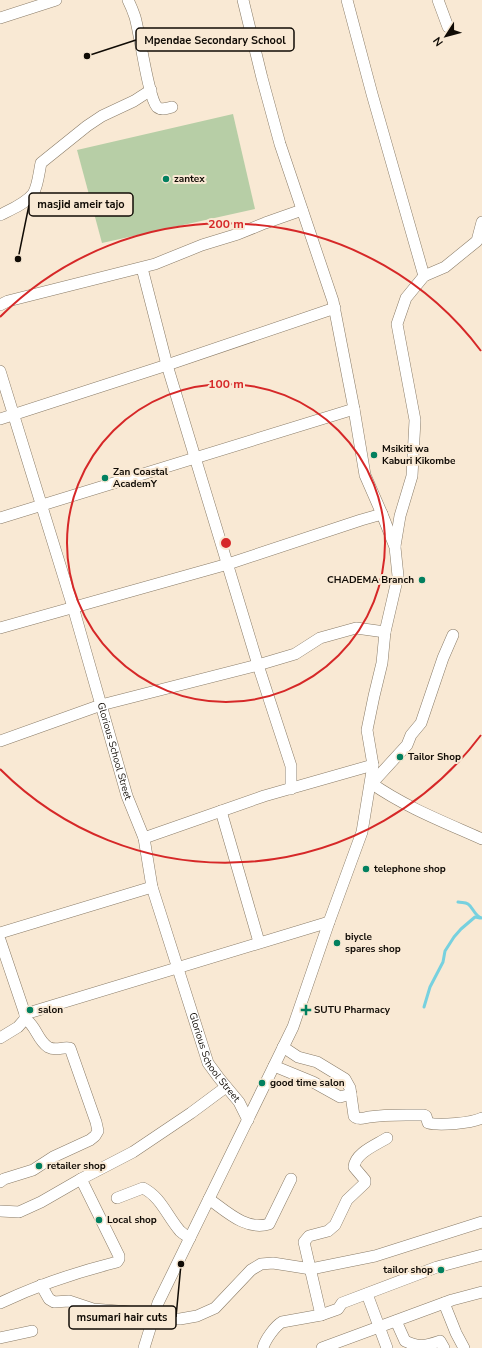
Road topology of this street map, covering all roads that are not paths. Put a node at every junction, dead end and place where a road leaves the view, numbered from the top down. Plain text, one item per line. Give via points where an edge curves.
1 (56, 0) edge
2 (128, 0) edge
3 (243, 0) edge
4 (347, 0) edge
5 (438, 0) edge
6 (0, 18) edge
7 (448, 27) dead end
8 (151, 90) junction
9 (172, 107) dead end
10 (302, 210) junction
11 (0, 215) edge
12 (482, 222) edge
13 (142, 268) junction
14 (424, 276) junction
15 (0, 305) edge
16 (335, 308) junction
17 (167, 365) junction
18 (0, 371) edge
19 (354, 409) junction
20 (13, 415) junction
21 (0, 419) edge
22 (196, 458) junction
23 (41, 505) junction
24 (382, 514) junction
25 (0, 518) edge
26 (395, 547) junction
27 (228, 564) junction
28 (73, 607) junction
29 (0, 628) edge
30 (385, 632) junction
31 (453, 635) dead end
32 (258, 665) junction
33 (101, 705) junction
34 (0, 741) edge
35 (373, 765) junction
36 (371, 783) junction
37 (291, 789) junction
38 (221, 811) junction
39 (144, 838) junction
40 (482, 839) edge
41 (152, 887) junction
42 (329, 922) junction
43 (0, 933) edge
44 (0, 940) edge
45 (259, 942) junction
46 (178, 967) junction
47 (25, 1017) junction
48 (0, 1038) edge
49 (283, 1047) junction
50 (274, 1066) junction
51 (226, 1087) junction
52 (351, 1094) junction
53 (482, 1118) edge
54 (248, 1120) junction
55 (387, 1138) dead end
56 (81, 1179) junction
57 (291, 1179) dead end
58 (0, 1182) edge
59 (117, 1198) dead end
60 (209, 1199) junction
61 (0, 1211) edge
62 (482, 1222) edge
63 (190, 1238) junction
64 (482, 1255) edge
65 (311, 1269) junction
66 (41, 1284) junction
67 (482, 1292) edge
68 (367, 1294) junction
69 (0, 1303) edge
70 (444, 1303) junction
71 (155, 1314) junction
72 (321, 1315) junction
73 (396, 1321) junction
74 (379, 1327) junction
75 (32, 1331) dead end
76 (455, 1331) junction
77 (0, 1339) edge
78 (442, 1344) edge
79 (327, 1347) edge
80 (1, 1348) edge
81 (144, 1348) edge
82 (263, 1348) edge
83 (387, 1348) edge
84 (464, 1348) edge

1 - 6 street
2 - 8 street via 135,17
3 - 10 street via 280,144
4 - 14 street
5 - 7 street
8 - 9 street via 158,108 162,110
8 - 11 street via 102,116 41,163 33,194
10 - 13 street
10 - 16 street
12 - 14 street via 477,241 445,267
13 - 15 street via 8,300
13 - 17 street
14 - 26 street via 406,298 397,324 414,420 412,476 400,516
16 - 17 street
16 - 19 street
17 - 20 street
17 - 22 street
18 - 20 street, Glorious School Street
19 - 22 street
19 - 24 street via 365,475
20 - 21 street
20 - 23 street, Glorious School Street
22 - 23 street
22 - 27 street
23 - 25 street
23 - 28 street, Glorious School Street
24 - 26 street
24 - 27 street
26 - 30 street via 398,576
27 - 28 street
27 - 32 street
28 - 29 street
28 - 33 street, Glorious School Street
30 - 32 street via 356,628 320,638 295,654
30 - 35 street via 382,663 367,730
31 - 36 street via 421,723 407,745
32 - 33 street
32 - 37 street via 291,766
33 - 34 street
33 - 39 street, Glorious School Street via 127,796
35 - 36 street
35 - 37 street
36 - 40 street via 390,797
36 - 42 street via 362,832
37 - 38 street
38 - 39 street
38 - 45 street
39 - 41 street, Glorious School Street
41 - 43 street
41 - 46 street, Glorious School Street
42 - 45 street
42 - 49 street via 293,1027
44 - 47 street
45 - 46 street
46 - 47 street
46 - 51 street, Glorious School Street via 208,1063
47 - 48 street via 18,1027
47 - 58 street via 32,1024 42,1043 56,1050 70,1048 98,1131 90,1140 32,1170
49 - 50 street
49 - 52 street via 298,1057 317,1062 346,1079
50 - 52 street via 313,1082 340,1097
50 - 54 street
51 - 54 street, Glorious School Street via 239,1102
51 - 56 street via 133,1152
52 - 53 street via 354,1116 359,1119 380,1115 424,1115 428,1123 440,1125
54 - 60 street
55 - 65 street via 357,1158 354,1163 365,1183 348,1200 335,1225 328,1231 306,1238 304,1242
56 - 61 street via 19,1212
56 - 66 street via 119,1259 117,1262
57 - 60 street via 269,1224 262,1226 250,1225 236,1218
59 - 63 street via 143,1188 150,1191 180,1231
60 - 63 street
62 - 65 street via 375,1256
63 - 71 street
64 - 68 street via 437,1268
65 - 71 street via 273,1263 262,1264 251,1270 215,1308 209,1311 173,1320
65 - 72 street
66 - 69 street
66 - 71 street via 49,1299 54,1302 69,1301 93,1309
67 - 70 street
68 - 72 street via 342,1303 338,1309
68 - 74 street
70 - 73 street
70 - 76 street
71 - 81 street
72 - 82 street via 278,1324 266,1339
73 - 74 street
73 - 78 street via 405,1341 415,1346
74 - 79 street
74 - 83 street
75 - 77 street
76 - 78 street
76 - 84 street
77 - 80 street

